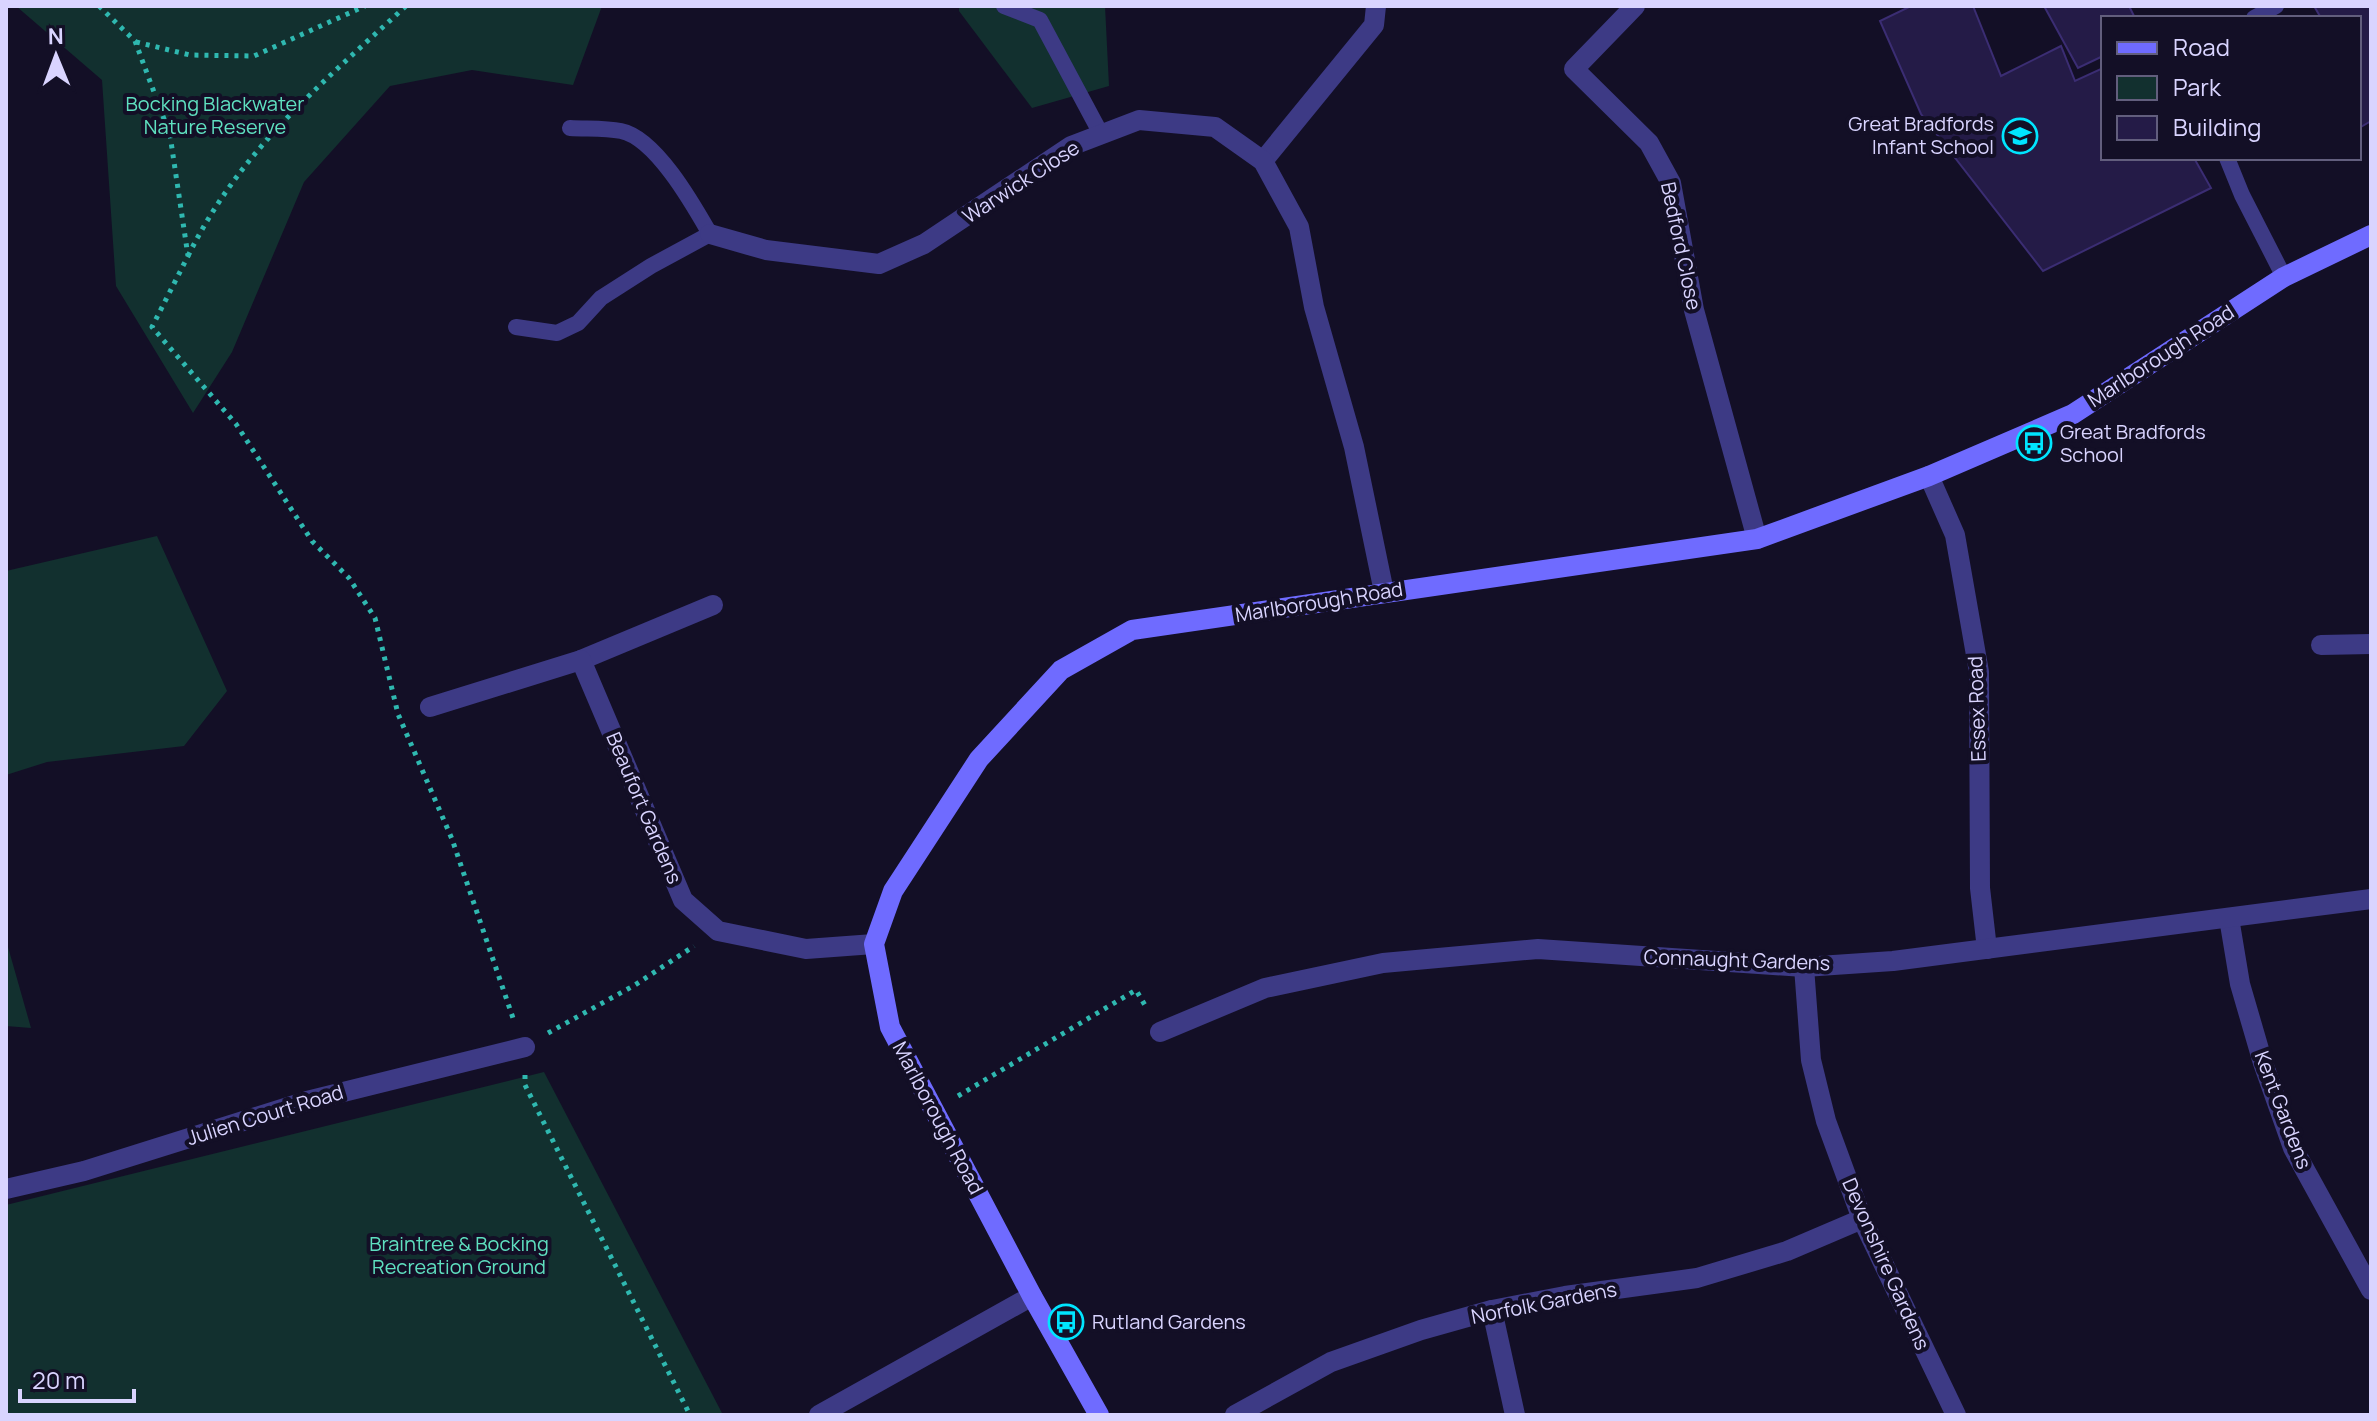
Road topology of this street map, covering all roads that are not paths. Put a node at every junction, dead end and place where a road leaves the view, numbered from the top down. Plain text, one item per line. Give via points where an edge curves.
1 (1004, 6) edge
2 (1376, 6) edge
3 (1635, 6) edge
4 (2276, 6) edge
5 (2258, 16) edge
6 (570, 128) dead end
7 (1101, 134) junction
8 (2228, 160) edge
9 (1263, 161) junction
10 (710, 234) junction
11 (2371, 235) edge
12 (2284, 277) junction
13 (516, 327) dead end
14 (1929, 476) junction
15 (1757, 539) junction
16 (1384, 592) junction
17 (713, 605) dead end
18 (2371, 644) edge
19 (2321, 645) dead end
20 (581, 660) junction
21 (430, 707) dead end
22 (2371, 899) edge
23 (2229, 918) junction
24 (874, 944) junction
25 (1987, 949) junction
26 (1804, 967) junction
27 (1160, 1032) road end
28 (524, 1047) road end
29 (6, 1189) edge
30 (1862, 1219) junction
31 (2371, 1290) edge
32 (1032, 1296) junction
33 (1492, 1310) junction
34 (819, 1415) edge
35 (1099, 1415) edge
36 (1235, 1415) edge
37 (1515, 1415) edge
38 (1956, 1415) edge

1 - 7 lane via 1040,20
2 - 9 street via 1374,25
3 - 15 street, Bedford Close via 1574,69 1649,143 1671,183 1694,310
4 - 5 lane
6 - 10 lane via 624,131 653,151 684,188
7 - 9 street, Warwick Close via 1139,120 1215,127
7 - 10 street, Warwick Close via 1071,146 924,244 879,264 766,250
8 - 12 lane
9 - 16 street, Warwick Close via 1299,227
10 - 13 lane via 601,298 578,323 557,333
11 - 12 street, Marlborough Road
12 - 14 street, Marlborough Road via 2073,414
14 - 15 street, Marlborough Road
14 - 25 street, Essex Road via 1955,535 1979,672 1980,888
15 - 16 street, Marlborough Road
16 - 24 street, Marlborough Road via 1132,630 1061,670 979,759 893,891
17 - 20 street
18 - 19 street
20 - 21 street
20 - 24 street, Beaufort Gardens via 683,900 718,931 806,949
22 - 23 street, Connaught Gardens
23 - 25 street, Connaught Gardens
23 - 31 street, Kent Gardens via 2240,984 2293,1148
24 - 32 street, Marlborough Road via 890,1027
25 - 26 street, Connaught Gardens
26 - 27 street, Connaught Gardens via 1538,949 1383,963 1265,988
26 - 30 street, Devonshire Gardens via 1811,1060 1826,1121
28 - 29 street, Julien Court Road via 307,1101 84,1171
30 - 33 street, Norfolk Gardens via 1787,1251 1697,1278
30 - 38 street, Devonshire Gardens
32 - 34 street
32 - 35 street, Marlborough Road
33 - 36 street, Norfolk Gardens via 1331,1362
33 - 37 street

